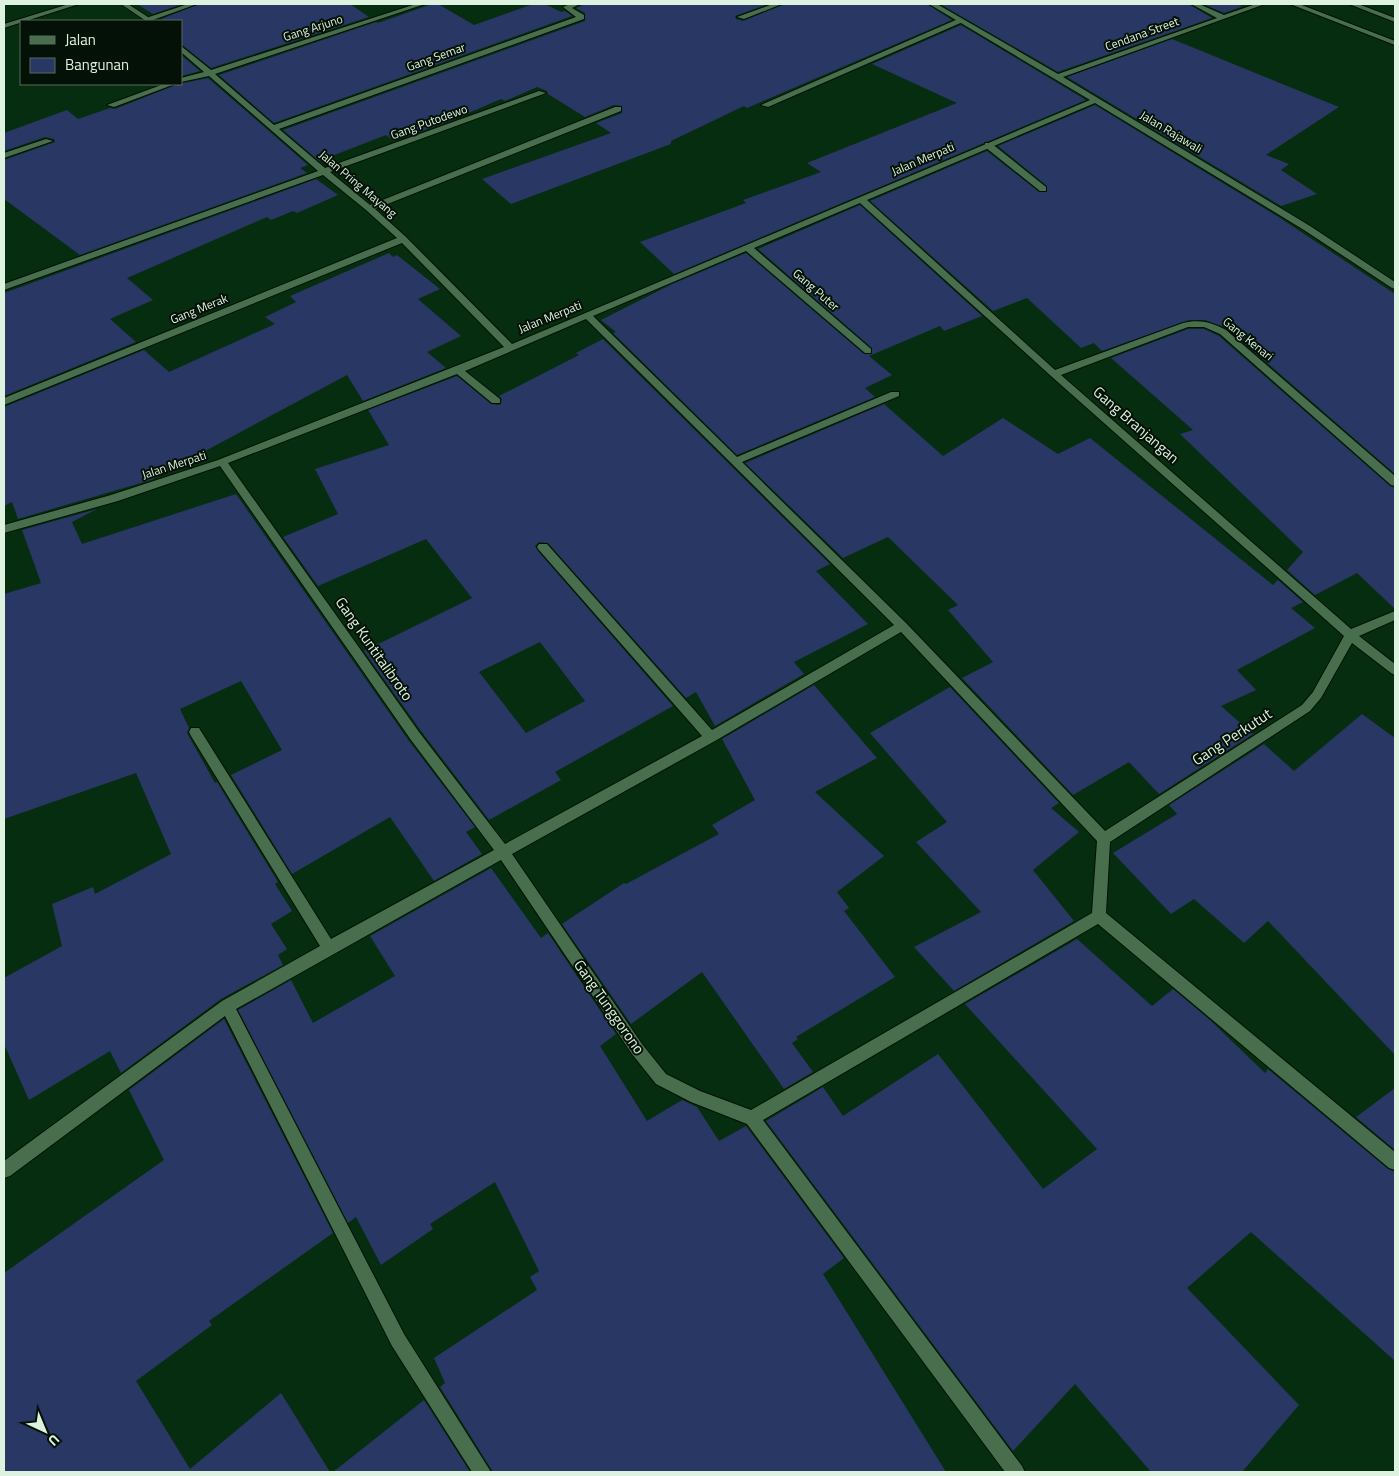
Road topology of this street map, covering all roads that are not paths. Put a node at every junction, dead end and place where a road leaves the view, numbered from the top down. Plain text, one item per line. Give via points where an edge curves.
1 (76, 4) edge
2 (124, 4) edge
3 (194, 4) edge
4 (422, 4) edge
5 (576, 4) edge
6 (779, 4) edge
7 (932, 4) edge
8 (1194, 4) edge
9 (1262, 4) edge
10 (1293, 4) edge
11 (1352, 4) edge
12 (741, 17) dead end
13 (1222, 17) junction
14 (24, 20) edge
15 (149, 20) edge
16 (1395, 20) edge
17 (20, 21) edge
18 (961, 22) junction
19 (4, 26) edge
20 (1395, 43) edge
21 (182, 49) edge
22 (211, 73) junction
23 (1057, 77) junction
24 (182, 80) edge
25 (168, 85) edge
26 (542, 93) dead end
27 (1096, 100) junction
28 (111, 104) dead end
29 (765, 104) dead end
30 (618, 109) dead end
31 (273, 128) junction
32 (49, 141) dead end
33 (988, 145) junction
34 (4, 156) edge
35 (324, 172) junction
36 (1042, 189) dead end
37 (861, 199) junction
38 (369, 208) junction
39 (403, 239) junction
40 (748, 248) junction
41 (1395, 286) edge
42 (4, 287) edge
43 (587, 315) junction
44 (510, 347) junction
45 (868, 352) dead end
46 (458, 370) junction
47 (1054, 374) junction
48 (895, 394) dead end
49 (496, 401) dead end
50 (4, 402) edge
51 (736, 461) junction
52 (222, 462) junction
53 (1395, 482) edge
54 (4, 529) edge
55 (544, 547) dead end
56 (1395, 616) edge
57 (902, 626) junction
58 (1350, 635) junction
59 (1395, 670) edge
60 (196, 732) dead end
61 (711, 737) junction
62 (1104, 839) junction
63 (503, 852) junction
64 (1099, 916) junction
65 (329, 948) junction
66 (227, 1006) junction
67 (752, 1118) junction
68 (1395, 1162) edge
69 (4, 1170) edge
70 (482, 1472) edge
71 (1016, 1472) edge

1 - 14 street
2 - 15 street
3 - 15 street
4 - 22 street, Gang Arjuno
5 - 31 street, Gang Semar via 568,8 581,17
6 - 12 street
7 - 18 street, Jalan Rajawali
8 - 13 street
9 - 13 street, Cendana Street
10 - 20 street
11 - 16 street
13 - 23 street, Cendana Street
17 - 19 street
18 - 23 street, Jalan Rajawali
18 - 29 street
21 - 22 street, Jalan Pring Mayang
22 - 24 street, Gang Arjuno
22 - 31 street, Jalan Pring Mayang
23 - 27 street, Jalan Rajawali
25 - 28 street
26 - 35 street, Gang Putodewo
27 - 33 street, Jalan Merpati
27 - 41 street, Jalan Rajawali via 1307,228
30 - 38 street
31 - 35 street, Jalan Pring Mayang
32 - 34 street
33 - 36 street
33 - 37 street, Jalan Merpati
35 - 38 street, Jalan Pring Mayang
35 - 42 street, Gang Putodewo
37 - 40 street, Jalan Merpati
37 - 47 street, Gang Branjangan
38 - 39 street, Jalan Pring Mayang
39 - 44 street, Jalan Pring Mayang
39 - 50 street, Gang Merak
40 - 43 street, Jalan Merpati
40 - 45 street, Gang Puter
43 - 44 street, Jalan Merpati
43 - 51 street
44 - 46 street, Jalan Merpati
46 - 49 street
46 - 52 street, Jalan Merpati
47 - 53 street, Gang Kenari via 1186,325 1208,324 1223,332
47 - 58 street, Gang Branjangan
48 - 51 street
51 - 57 street
52 - 54 street, Jalan Merpati via 114,498
52 - 63 street, Gang Kuntitalibroto via 415,736
55 - 61 street
56 - 58 street
57 - 61 street
57 - 62 street
58 - 59 street, Gang Branjangan
58 - 62 street, Gang Perkutut via 1317,695 1306,708
60 - 65 street
61 - 63 street
62 - 64 street
63 - 65 street
63 - 67 street, Gang Tunggorono via 661,1080
64 - 67 street
64 - 68 street
65 - 66 street
66 - 69 street
66 - 70 street via 398,1340
67 - 71 street

